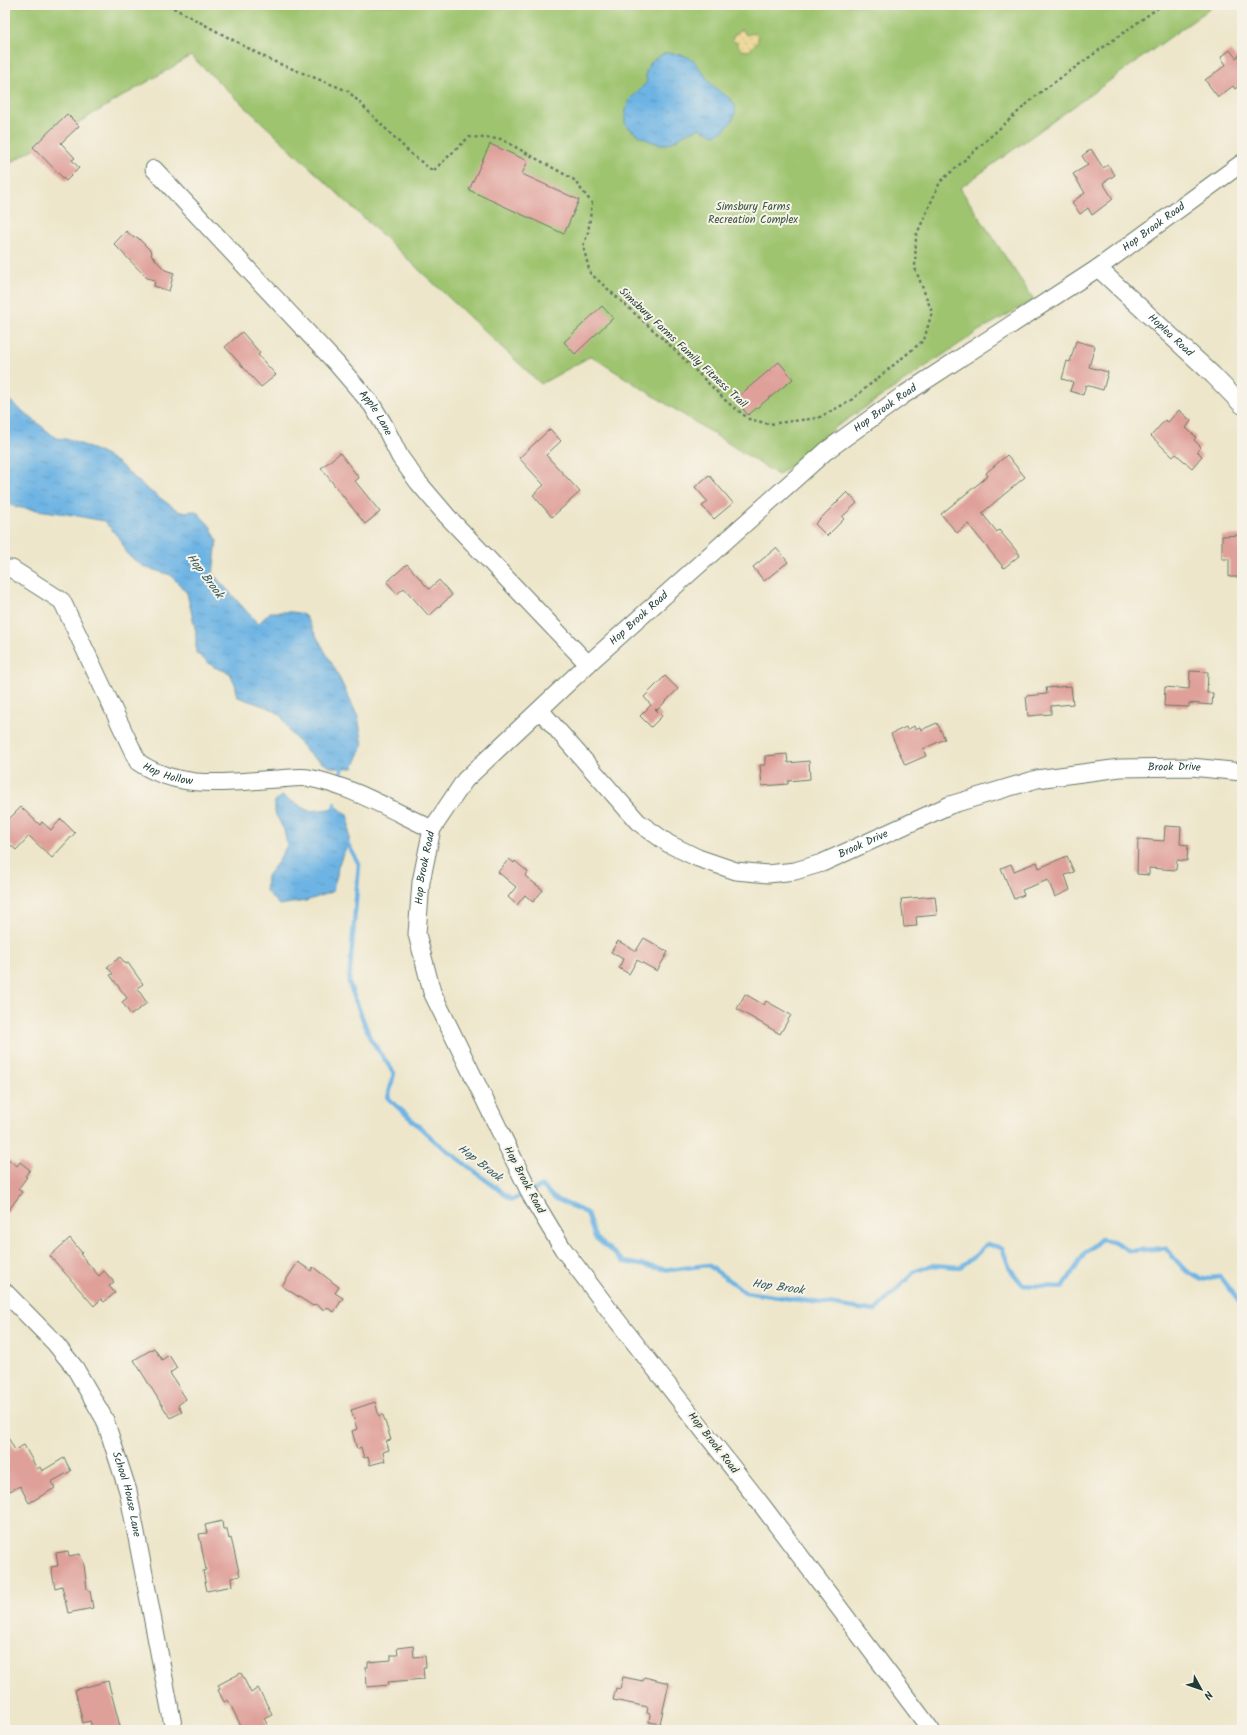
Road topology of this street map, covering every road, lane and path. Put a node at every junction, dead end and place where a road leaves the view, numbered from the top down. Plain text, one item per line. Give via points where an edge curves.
1 (168, 5) edge
2 (1162, 5) edge
3 (1242, 164) edge
4 (154, 169) dead end
5 (1098, 268) junction
6 (1242, 405) edge
7 (5, 569) edge
8 (588, 664) junction
9 (540, 710) junction
10 (1242, 772) edge
11 (432, 829) junction
12 (5, 1292) edge
13 (174, 1730) edge
14 (932, 1730) edge

1 - 2 path, Simsbury Farms Family Fitness Trail via 270,60 348,91 411,154 433,171 469,138 502,140 573,179 592,203 588,234 583,246 590,273 673,348 727,402 749,419 769,424 818,418 850,401 924,340 932,312 915,268 916,236 940,182 1038,94
3 - 5 street, Hop Brook Road
4 - 8 street, Apple Lane via 336,363 372,405 400,457 418,482 447,516
5 - 6 street, Hoplea Road
5 - 8 street, Hop Brook Road via 902,396 826,451
7 - 11 street, Hop Hollow via 12,569 62,601 138,762 145,767 166,776 194,783 308,777 353,792
8 - 9 street, Hop Brook Road
9 - 10 street, Brook Drive via 638,822 669,844 698,858 736,871 768,874 795,871 822,863 950,805 1037,779 1120,768 1191,767
9 - 11 street, Hop Brook Road via 465,780
11 - 14 street, Hop Brook Road via 421,882 417,934 432,992 529,1193 563,1249 611,1313 764,1508
12 - 13 street, School House Lane via 54,1342 75,1368 105,1420 128,1491

